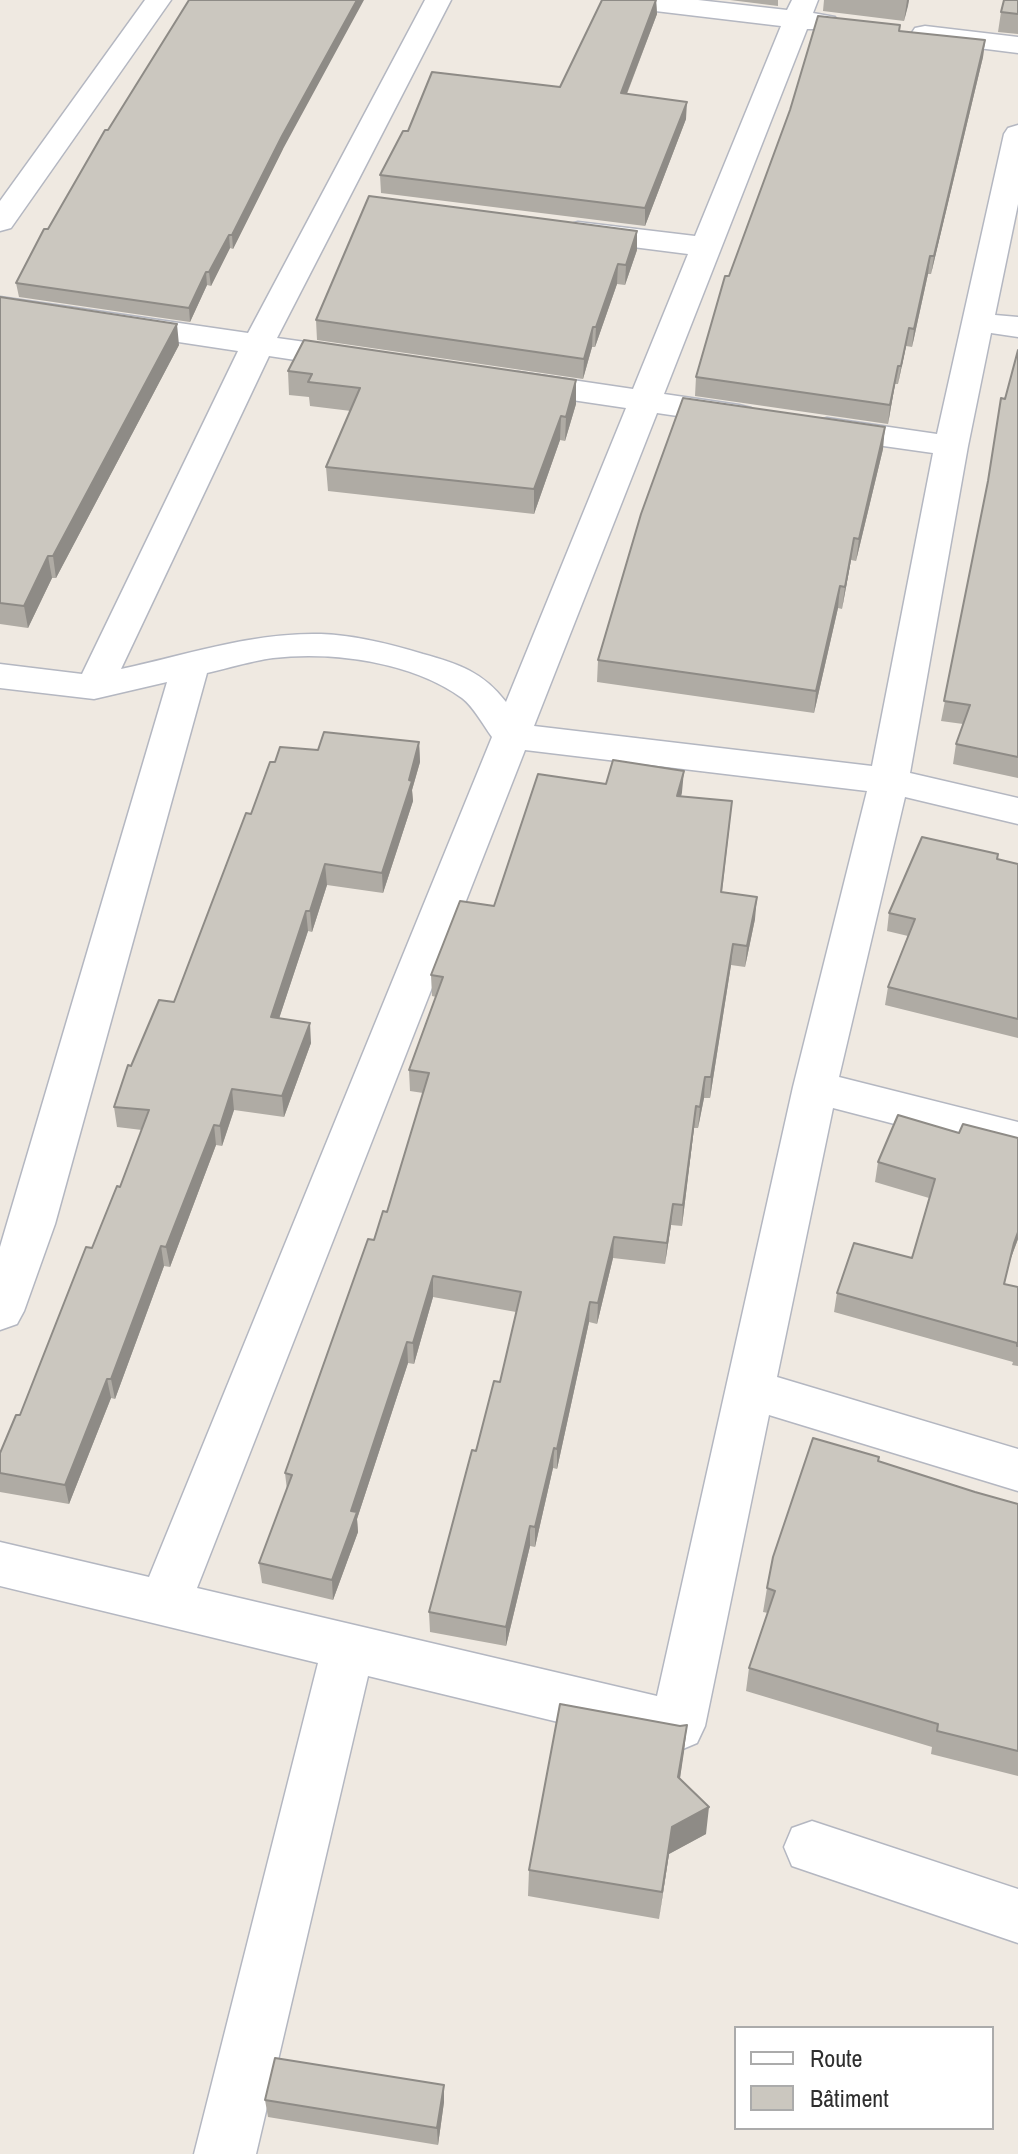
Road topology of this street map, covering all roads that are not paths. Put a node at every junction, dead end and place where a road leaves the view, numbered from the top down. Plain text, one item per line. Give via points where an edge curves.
1 (158, 0) edge
2 (438, 0) edge
3 (630, 0) edge
4 (801, 10) edge
5 (844, 25) edge
6 (892, 31) edge
7 (1018, 45) edge
8 (1018, 134) edge
9 (0, 222) edge
10 (551, 227) edge
11 (707, 247) junction
12 (0, 306) edge
13 (998, 325) edge
14 (258, 344) junction
15 (382, 362) edge
16 (491, 378) edge
17 (646, 401) junction
18 (951, 446) junction
19 (191, 664) junction
20 (0, 676) edge
21 (94, 687) junction
22 (511, 736) junction
23 (889, 781) junction
24 (1018, 811) edge
25 (815, 1087) junction
26 (1018, 1139) edge
27 (16, 1222) edge
28 (0, 1311) edge
29 (750, 1389) junction
30 (1018, 1470) edge
31 (0, 1564) edge
32 (165, 1603) junction
33 (348, 1648) junction
34 (812, 1847) dead end
35 (1018, 1916) edge
36 (225, 2154) edge

1 - 9 street
2 - 14 street via 348,201
3 - 4 street
4 - 5 street
4 - 11 street
6 - 7 street
8 - 13 street
10 - 11 street
11 - 17 street
12 - 14 street
13 - 18 street
14 - 15 street
14 - 21 street
16 - 17 street
17 - 18 street
17 - 22 street
18 - 23 street
19 - 21 street
19 - 22 street via 272,647 322,645 384,654 445,672 478,691
19 - 27 street
20 - 21 street
22 - 23 street
22 - 32 street
23 - 24 street
23 - 25 street
25 - 26 street
25 - 29 street
27 - 28 street
29 - 30 street
29 - 33 street via 678,1726
31 - 32 street
32 - 33 street
33 - 36 street
34 - 35 street

